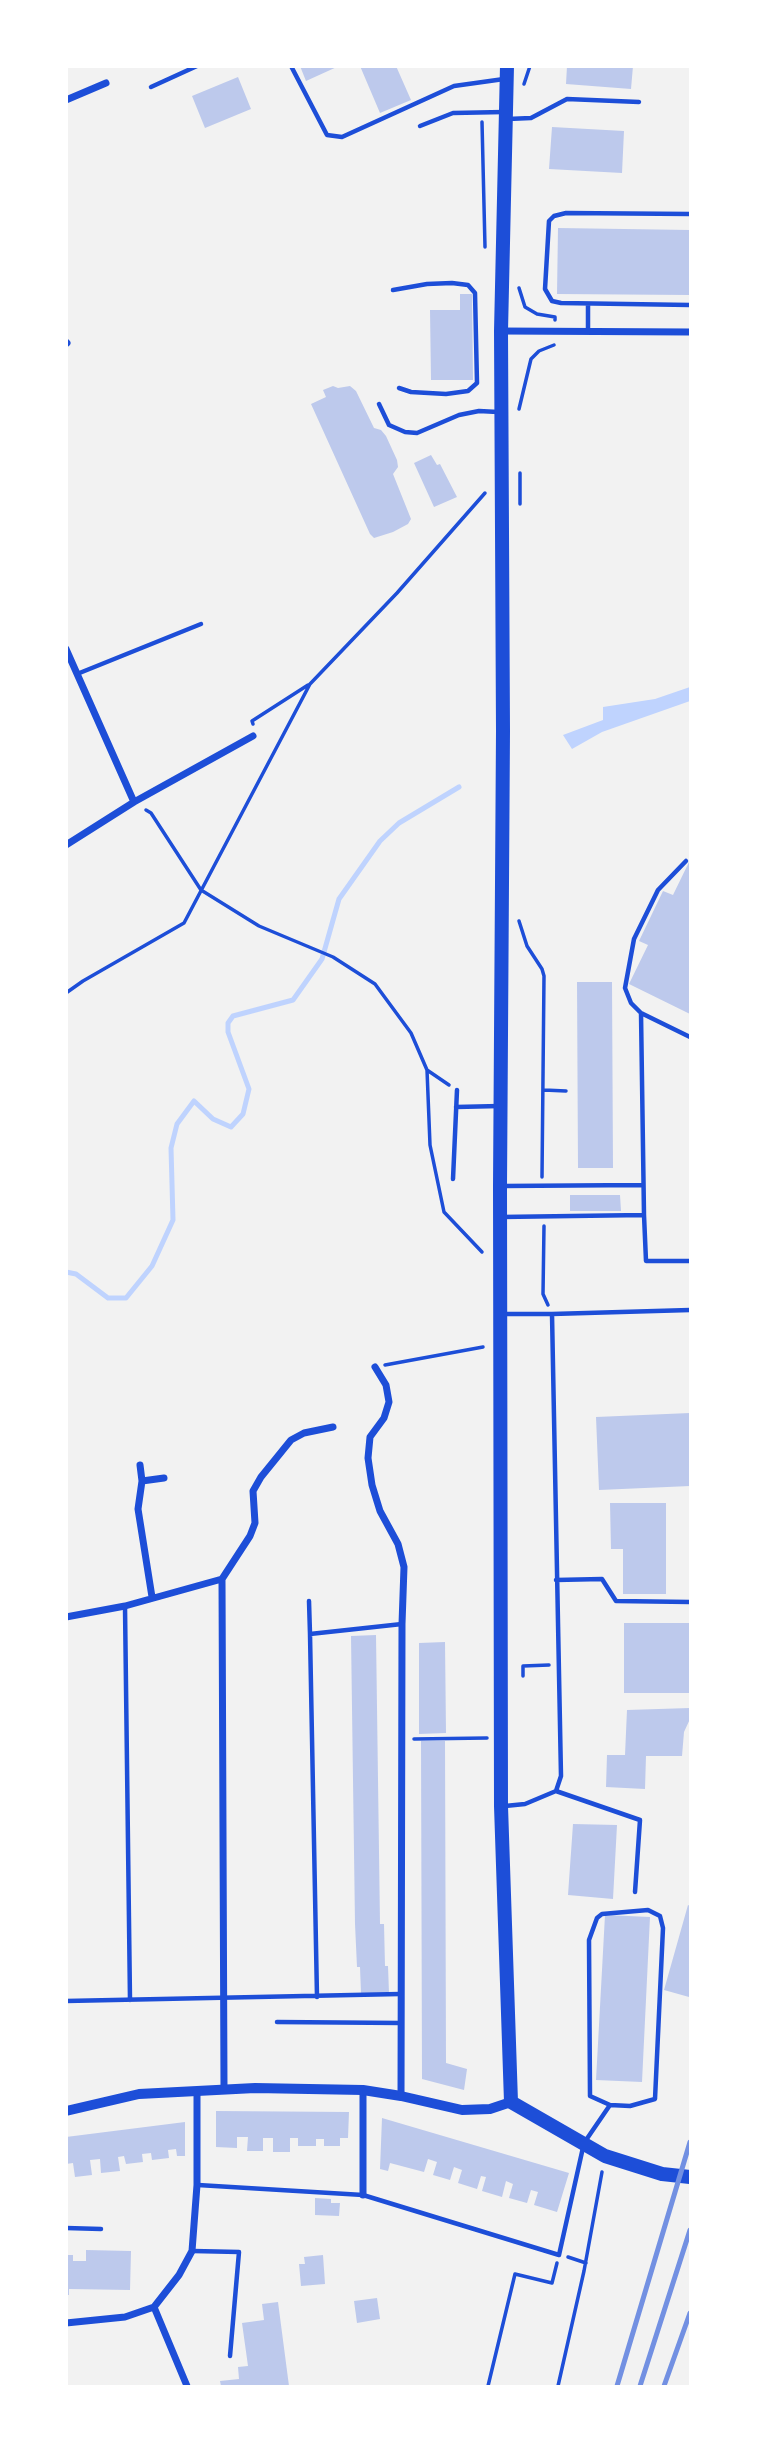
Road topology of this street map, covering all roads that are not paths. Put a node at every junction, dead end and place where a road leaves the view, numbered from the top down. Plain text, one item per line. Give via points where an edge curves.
1 (197, 66) edge
2 (291, 66) edge
3 (506, 73) edge
4 (106, 83) dead end
5 (150, 86) dead end
6 (66, 100) edge
7 (639, 102) dead end
8 (505, 116) junction
9 (420, 126) dead end
10 (691, 214) edge
11 (393, 290) dead end
12 (588, 304) junction
13 (691, 305) edge
14 (501, 331) junction
15 (588, 331) junction
16 (691, 332) edge
17 (399, 388) dead end
18 (379, 404) dead end
19 (502, 412) junction
20 (201, 624) dead end
21 (66, 649) edge
22 (76, 674) junction
23 (253, 736) road end
24 (134, 802) junction
25 (66, 845) edge
26 (686, 862) dead end
27 (641, 1013) junction
28 (691, 1037) edge
29 (457, 1090) road end
30 (500, 1106) junction
31 (456, 1107) junction
32 (453, 1180) dead end
33 (643, 1185) junction
34 (500, 1186) junction
35 (645, 1215) junction
36 (500, 1217) junction
37 (691, 1261) edge
38 (691, 1310) edge
39 (500, 1314) junction
40 (552, 1314) junction
41 (375, 1367) road end
42 (333, 1427) dead end
43 (140, 1465) dead end
44 (164, 1478) dead end
45 (142, 1481) junction
46 (222, 1579) junction
47 (556, 1580) junction
48 (152, 1597) junction
49 (309, 1601) dead end
50 (691, 1602) edge
51 (125, 1606) junction
52 (66, 1618) edge
53 (402, 1625) junction
54 (310, 1634) junction
55 (556, 1791) junction
56 (501, 1806) junction
57 (635, 1892) dead end
58 (401, 1994) junction
59 (317, 1997) junction
60 (225, 1998) junction
61 (131, 2000) junction
62 (66, 2001) edge
63 (277, 2022) dead end
64 (401, 2023) junction
65 (224, 2089) junction
66 (363, 2090) junction
67 (197, 2091) junction
68 (401, 2096) junction
69 (511, 2102) junction
70 (610, 2105) junction
71 (66, 2111) edge
72 (584, 2143) junction
73 (691, 2177) edge
74 (197, 2185) junction
75 (363, 2196) junction
76 (66, 2228) edge
77 (101, 2228) dead end
78 (192, 2251) junction
79 (154, 2307) junction
80 (66, 2323) edge
81 (230, 2356) dead end
82 (187, 2386) edge

1 - 5 lane
2 - 3 lane via 327,135 342,137 454,86
3 - 8 main road
4 - 6 street
7 - 8 lane via 567,99 531,118
8 - 9 lane via 453,113
8 - 14 main road
10 - 12 lane via 554,216 549,221 547,295 561,303
11 - 17 lane via 452,283 468,285 475,293 477,383 468,391 446,394
12 - 13 lane
12 - 15 lane
14 - 15 street
14 - 19 main road
15 - 16 street
18 - 19 lane via 389,425 417,433 458,415
19 - 30 main road
20 - 22 lane
21 - 22 street
22 - 24 street
23 - 24 street
24 - 25 street
26 - 27 lane via 658,890 634,939 625,988
27 - 28 lane
27 - 33 lane
29 - 31 lane
30 - 31 lane
30 - 34 main road
31 - 32 lane
33 - 34 lane
33 - 35 lane
34 - 36 main road
35 - 36 lane
35 - 37 lane via 646,1261
36 - 39 main road
38 - 40 lane
39 - 40 lane
39 - 56 main road
40 - 47 lane
41 - 53 street via 386,1384 389,1402 370,1437 368,1458 380,1511 398,1544 404,1567
42 - 46 street via 291,1440 261,1477 253,1491 255,1523
43 - 45 street
44 - 45 street
45 - 48 street via 138,1509
46 - 48 street
46 - 60 street
47 - 50 lane via 602,1578 616,1601
47 - 55 lane via 561,1776
48 - 51 street
49 - 54 lane
51 - 52 street
51 - 61 lane
53 - 54 lane
53 - 58 street
54 - 59 lane
55 - 56 lane via 525,1804
55 - 57 lane via 640,1820
56 - 69 main road
58 - 59 lane
58 - 64 street
59 - 60 lane
60 - 61 lane
60 - 65 street
61 - 62 lane
63 - 64 lane
64 - 68 street
65 - 66 street
65 - 67 street
66 - 68 street
66 - 75 street
67 - 71 street via 139,2094
67 - 74 street
68 - 69 street via 462,2110 490,2109
69 - 72 main road
70 - 70 lane via 630,2106 654,2099 663,1928 660,1916 648,1910 602,1914 589,1940 590,2096
70 - 72 lane
72 - 73 main road via 605,2156 663,2174
72 - 75 lane via 559,2255
74 - 75 lane
74 - 78 street
76 - 77 lane
78 - 79 street
78 - 81 lane via 239,2252
79 - 80 street via 125,2317
79 - 82 street

